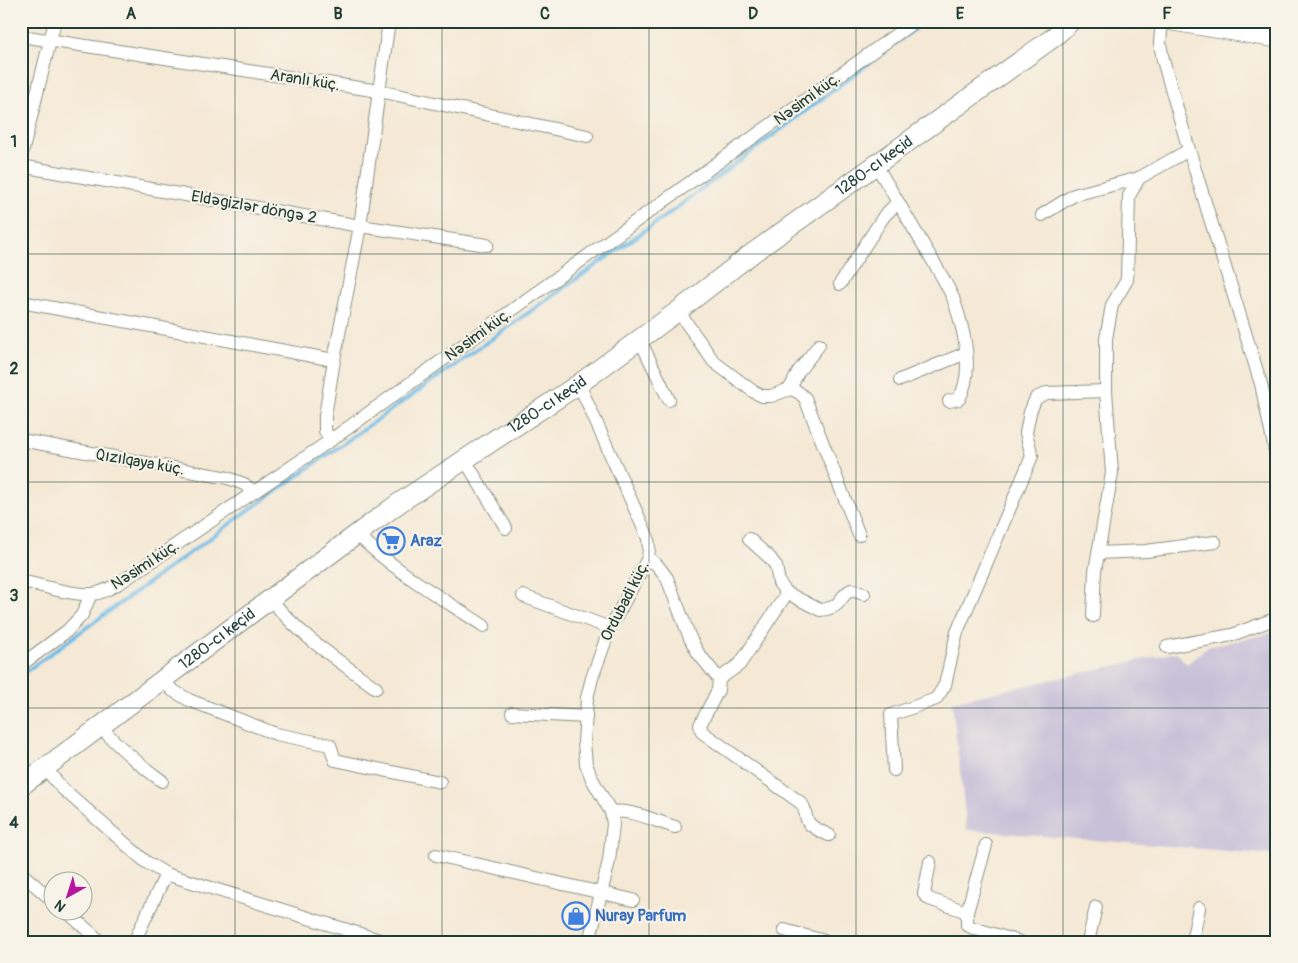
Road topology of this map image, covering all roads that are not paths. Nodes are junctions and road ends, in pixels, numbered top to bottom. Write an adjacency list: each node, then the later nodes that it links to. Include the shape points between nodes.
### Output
1 (55, 21): 9 (street)
2 (388, 21): 10 (street)
3 (914, 21): 35 (street, Nəsimi küç.)
4 (1072, 21): 14 (street, 1280-cı keçid)
5 (1162, 21): 12 (street, via 1160,43 1163,60)
6 (1173, 21): 7 (street)
7 (1273, 32)
8 (21, 36): 9 (street, Aranlı küç.)
9 (51, 42): 10 (street, Aranlı küç.); 13 (street)
10 (379, 91): 11 (street, Aranlı küç.); 19 (street)
11 (587, 136)
12 (1189, 150): 16 (street); 37 (street, via 1261,384)
13 (21, 157)
14 (876, 165): 17 (street); 23 (street, 1280-cı keçid)
15 (21, 166): 19 (street, Eldəgizlər döngə 2)
16 (1139, 178): 18 (street, via 1074,195); 31 (street, via 1129,196 1128,280 1112,305 1106,339)
17 (898, 202): 21 (street, via 884,216); 26 (street, via 950,292)
18 (1042, 215)
19 (360, 226): 20 (street, Eldəgizlər döngə 2); 27 (street)
20 (487, 245)
21 (840, 284)
22 (21, 302): 27 (street)
23 (678, 311): 24 (street, 1280-cı keçid); 30 (street, via 714,362 754,392 771,396)
24 (640, 340): 29 (street, 1280-cı keçid); 32 (street)
25 (819, 345): 30 (street, via 798,372)
26 (966, 353): 28 (street); 33 (street, via 963,392 958,399)
27 (334, 360): 35 (street, via 325,416 325,431)
28 (900, 380)
29 (579, 384): 36 (street, 1280-cı keçid); 45 (street, Ordubadi küç., via 648,538)
30 (790, 389): 41 (street, via 805,398)
31 (1106, 391): 44 (street, via 1112,473); 65 (street, via 1047,393 1036,398 1026,432 1032,456 957,632 945,685 936,699 891,715)
32 (669, 400)
33 (949, 401)
34 (21, 440): 38 (street, Qızılqaya küç., via 228,478)
35 (331, 440): 38 (street, Nəsimi küç.)
36 (466, 460): 39 (street); 40 (street, 1280-cı keçid)
37 (1277, 460)
38 (254, 492): 48 (street, Nəsimi küç., via 121,582)
39 (506, 528)
40 (357, 534): 51 (street, 1280-cı keçid); 54 (street, via 390,565)
41 (859, 535)
42 (749, 539): 47 (street, via 776,566 779,583)
43 (1215, 542): 44 (street, via 1146,551)
44 (1098, 553): 52 (street)
45 (648, 558): 55 (street, Ordubadi küç.); 58 (street, via 667,578 690,638)
46 (21, 581): 48 (street, Nəsimi küç.)
47 (787, 593): 49 (street, via 820,610 836,606 851,590); 58 (street, via 740,664)
48 (91, 594): 57 (street, via 82,615 68,631)
49 (864, 594)
50 (523, 596): 55 (street)
51 (270, 598): 59 (street, 1280-cı keçid); 60 (street, via 319,646)
52 (1093, 616)
53 (1277, 618): 56 (street, via 1232,635)
54 (484, 626)
55 (610, 628): 62 (street, Ordubadi küç., via 592,678)
56 (1167, 647)
57 (21, 665)
58 (719, 679): 71 (street, via 718,690 700,725 702,732 806,808 812,826)
59 (163, 680): 63 (street, 1280-cı keçid); 67 (street, via 189,700 267,731 330,745 335,760)
60 (376, 688)
61 (512, 714): 62 (street)
62 (586, 717): 69 (street, Ordubadi küç., via 586,764)
63 (101, 726): 64 (street, 1280-cı keçid); 66 (street, via 132,759)
64 (45, 768): 68 (street, 1280-cı keçid); 76 (street, via 62,788 146,862)
65 (894, 770)
66 (162, 781)
67 (440, 782)
68 (21, 786)
69 (611, 812): 70 (street, via 630,813); 78 (street, Ordubadi küç., via 613,834)
70 (676, 827)
71 (829, 835)
72 (986, 844): 82 (street)
73 (436, 855): 78 (street)
74 (930, 862): 82 (street, via 924,894)
75 (21, 873): 77 (street)
76 (166, 874): 86 (street); 87 (street)
77 (42, 891)
78 (601, 894): 79 (street); 88 (street, Ordubadi küç.)
79 (633, 900)
80 (1096, 908): 91 (street)
81 (1199, 908): 92 (street)
82 (967, 912): 90 (street, via 967,925)
83 (76, 920): 85 (street)
84 (784, 930): 89 (street)
85 (101, 942)
86 (134, 942)
87 (386, 942)
88 (589, 942)
89 (828, 942)
90 (1020, 942)
91 (1088, 942)
92 (1192, 942)

